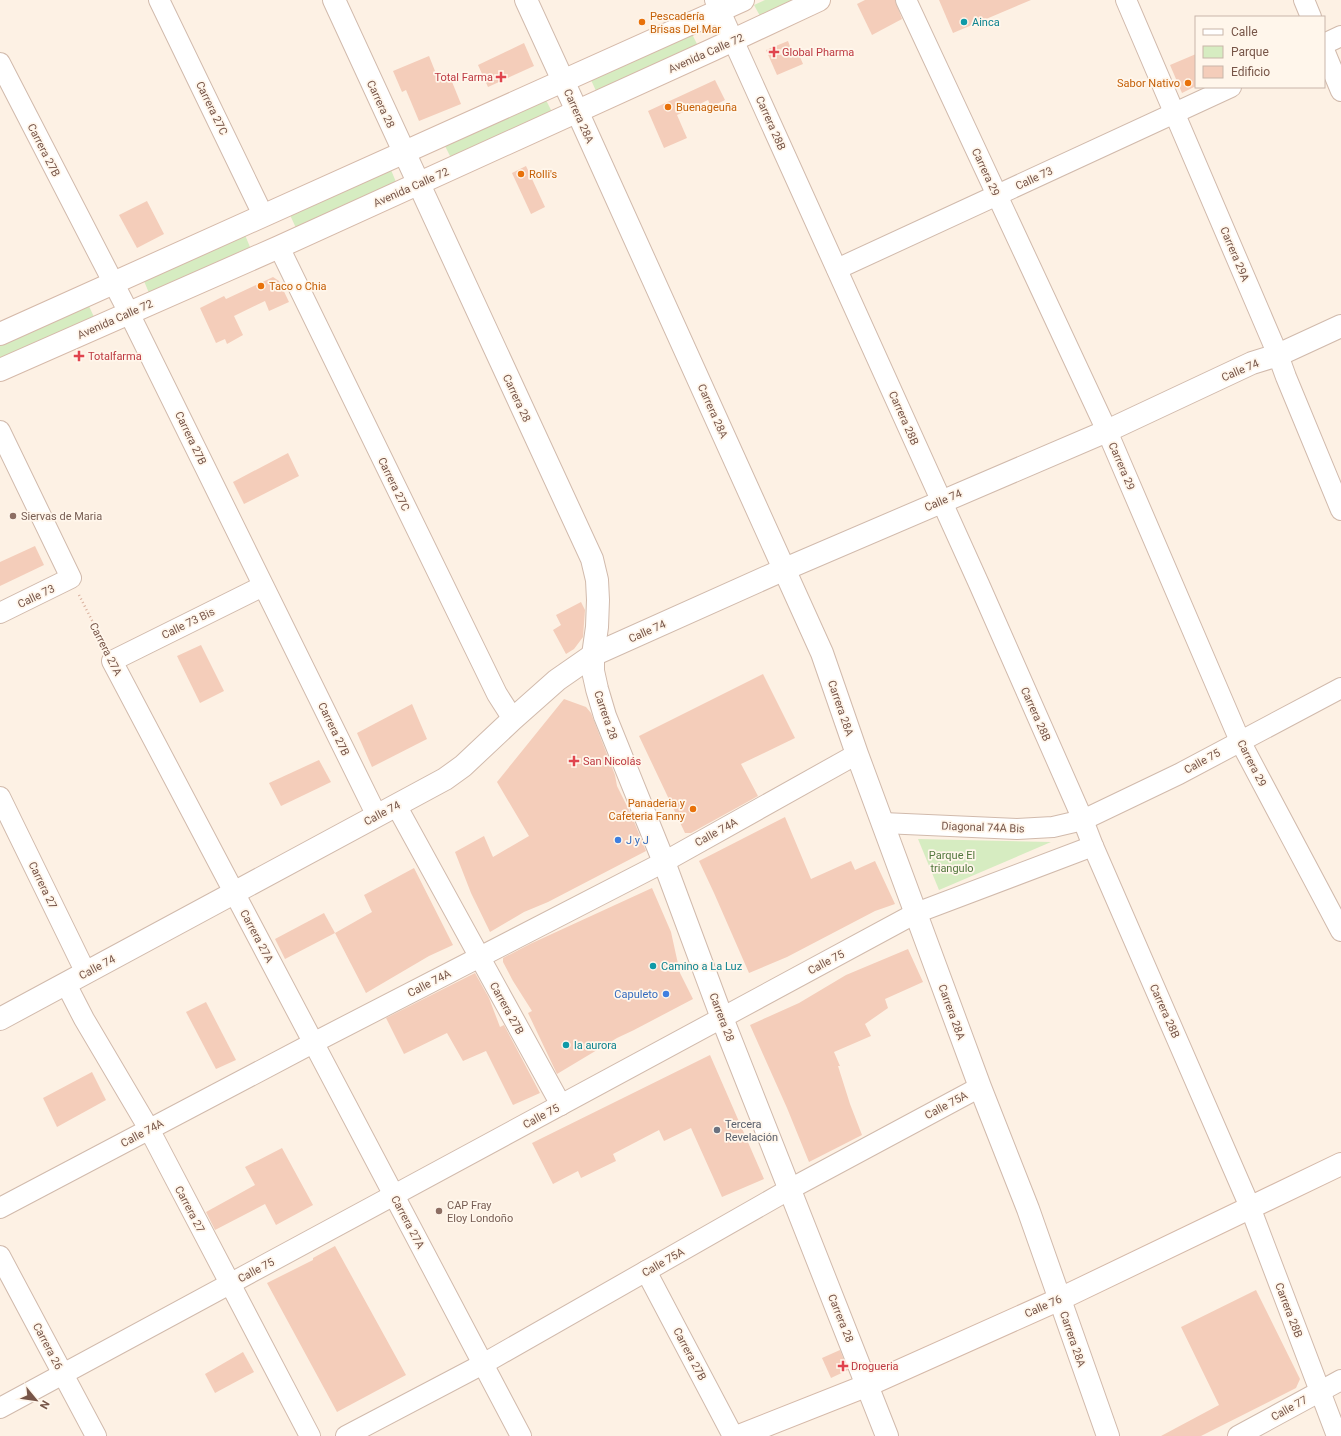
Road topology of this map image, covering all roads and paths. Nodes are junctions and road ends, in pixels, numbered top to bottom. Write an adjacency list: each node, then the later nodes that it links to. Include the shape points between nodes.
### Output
1 (159, 0): 24 (street, Carrera 27C)
2 (334, 0): 21 (street, Carrera 28)
3 (526, 0): 16 (street, Carrera 28A)
4 (743, 0): 9 (street)
5 (819, 0): 12 (street, Avenida Calle 72)
6 (906, 0): 23 (street, Carrera 29)
7 (1126, 0): 20 (street, Carrera 29A)
8 (1304, 0): 10 (street)
9 (718, 5): 12 (street, Carrera 28B); 16 (street)
10 (1310, 16)
11 (1341, 36): 13 (street)
12 (734, 40): 19 (street, Avenida Calle 72); 26 (street, Carrera 28B)
13 (1325, 44)
14 (1325, 52): 18 (street)
15 (0, 64): 27 (street, Carrera 27B)
16 (564, 81): 19 (street, Carrera 28A); 21 (street)
17 (1229, 88): 20 (street, Calle 73)
18 (1341, 92)
19 (577, 111): 22 (street, Avenida Calle 72); 37 (street, Carrera 28A)
20 (1175, 113): 23 (street, Calle 73); 31 (street, Carrera 29A)
21 (404, 153): 22 (street, Carrera 28); 24 (street)
22 (418, 184): 25 (street, Avenida Calle 72); 41 (street, Carrera 28, via 592,559 598,600 598,627)
23 (997, 195): 26 (street, Calle 73); 34 (street, Carrera 29)
24 (264, 215): 27 (street)
25 (279, 247): 28 (street, Avenida Calle 72); 44 (street, Carrera 27C, via 496,694)
26 (837, 269): 35 (street, Carrera 28B)
27 (113, 283): 28 (street, Carrera 27B); 30 (street)
28 (129, 313): 32 (street, Avenida Calle 72); 39 (street, Carrera 27B)
29 (1341, 326): 31 (street, Calle 74)
30 (0, 334)
31 (1278, 355): 34 (street, Calle 74, via 1252,363); 36 (street, Carrera 29A)
32 (0, 370)
33 (0, 431): 38 (street)
34 (1107, 431): 35 (street, Calle 74); 45 (street, Carrera 29)
35 (941, 501): 37 (street, Calle 74); 50 (street, Carrera 28B)
36 (1341, 510)
37 (785, 569): 41 (street, Calle 74); 46 (street, Carrera 28A, via 822,653)
38 (71, 578): 40 (street, Calle 73); 42 (path, Carrera 27A)
39 (263, 586): 42 (street, Calle 73 Bis); 49 (street, Carrera 27B)
40 (0, 613)
41 (593, 655): 44 (street, Calle 74, via 558,680); 53 (street, Carrera 28, via 593,671 605,716)
42 (112, 661): 54 (street, Carrera 27A)
43 (1341, 688): 45 (street, Calle 75)
44 (513, 719): 48 (street, Calle 74, via 463,766 445,779)
45 (1240, 741): 50 (street, Calle 75, via 1179,774); 55 (street, Carrera 29)
46 (857, 754): 51 (street, Carrera 28A); 53 (street, Calle 74A)
47 (0, 797): 59 (street, Carrera 27)
48 (396, 805): 49 (street, Calle 74); 58 (street, Carrera 27B)
49 (377, 816): 54 (street, Calle 74)
50 (1083, 820): 51 (street, Diagonal 74A Bis, via 1053,827 1018,829); 52 (street, Carrera 28B)
51 (883, 823): 56 (street, Carrera 28A)
52 (1093, 846): 56 (street, Calle 75); 70 (street, Carrera 28B)
53 (664, 862): 58 (street, Calle 74A); 61 (street, Carrera 28)
54 (234, 893): 59 (street, Calle 74); 63 (street, Carrera 27A)
55 (1336, 910): 57 (street, Carrera 29)
56 (916, 913): 61 (street, Calle 75); 64 (street, Carrera 28A)
57 (1341, 931)
58 (479, 957): 63 (street, Calle 74A); 65 (street, Carrera 27B)
59 (86, 973): 60 (street, Calle 74)
60 (66, 984): 62 (street, Calle 74); 66 (street, Carrera 27)
61 (722, 1018): 65 (street, Calle 75); 68 (street, Carrera 28)
62 (0, 1019)
63 (314, 1043): 66 (street, Calle 74A); 69 (street, Carrera 27A)
64 (980, 1087): 68 (street, Calle 75A); 75 (street, Carrera 28A)
65 (561, 1105): 69 (street, Calle 75)
66 (149, 1129): 71 (street, Calle 74A); 74 (street, Carrera 27)
67 (1341, 1164): 70 (street, Calle 76)
68 (790, 1189): 73 (street, Calle 75A); 79 (street, Carrera 28)
69 (394, 1195): 74 (street, Calle 75); 76 (street, Carrera 27A)
70 (1250, 1207): 75 (street, Calle 76); 80 (street, Carrera 28B)
71 (0, 1208)
72 (0, 1256): 77 (street, Carrera 26)
73 (646, 1271): 76 (street, Calle 75A); 86 (street, Carrera 27B)
74 (229, 1284): 77 (street, Calle 75); 83 (street, Carrera 27)
75 (1060, 1299): 79 (street, Calle 76); 89 (street, Carrera 28A)
76 (483, 1364): 84 (street, Calle 75A); 85 (street, Carrera 27A)
77 (63, 1374): 81 (street, Calle 75); 82 (street, Carrera 26)
78 (1341, 1380): 80 (street, Calle 77)
79 (868, 1385): 87 (street, Calle 76); 88 (street, Carrera 28)
80 (1320, 1391): 90 (street, Calle 77); 91 (street, Carrera 28B)
81 (0, 1408)
82 (96, 1436)
83 (310, 1436)
84 (346, 1436)
85 (521, 1436)
86 (733, 1436)
87 (739, 1436)
88 (887, 1436)
89 (1108, 1436)
90 (1238, 1436)
91 (1337, 1436)

